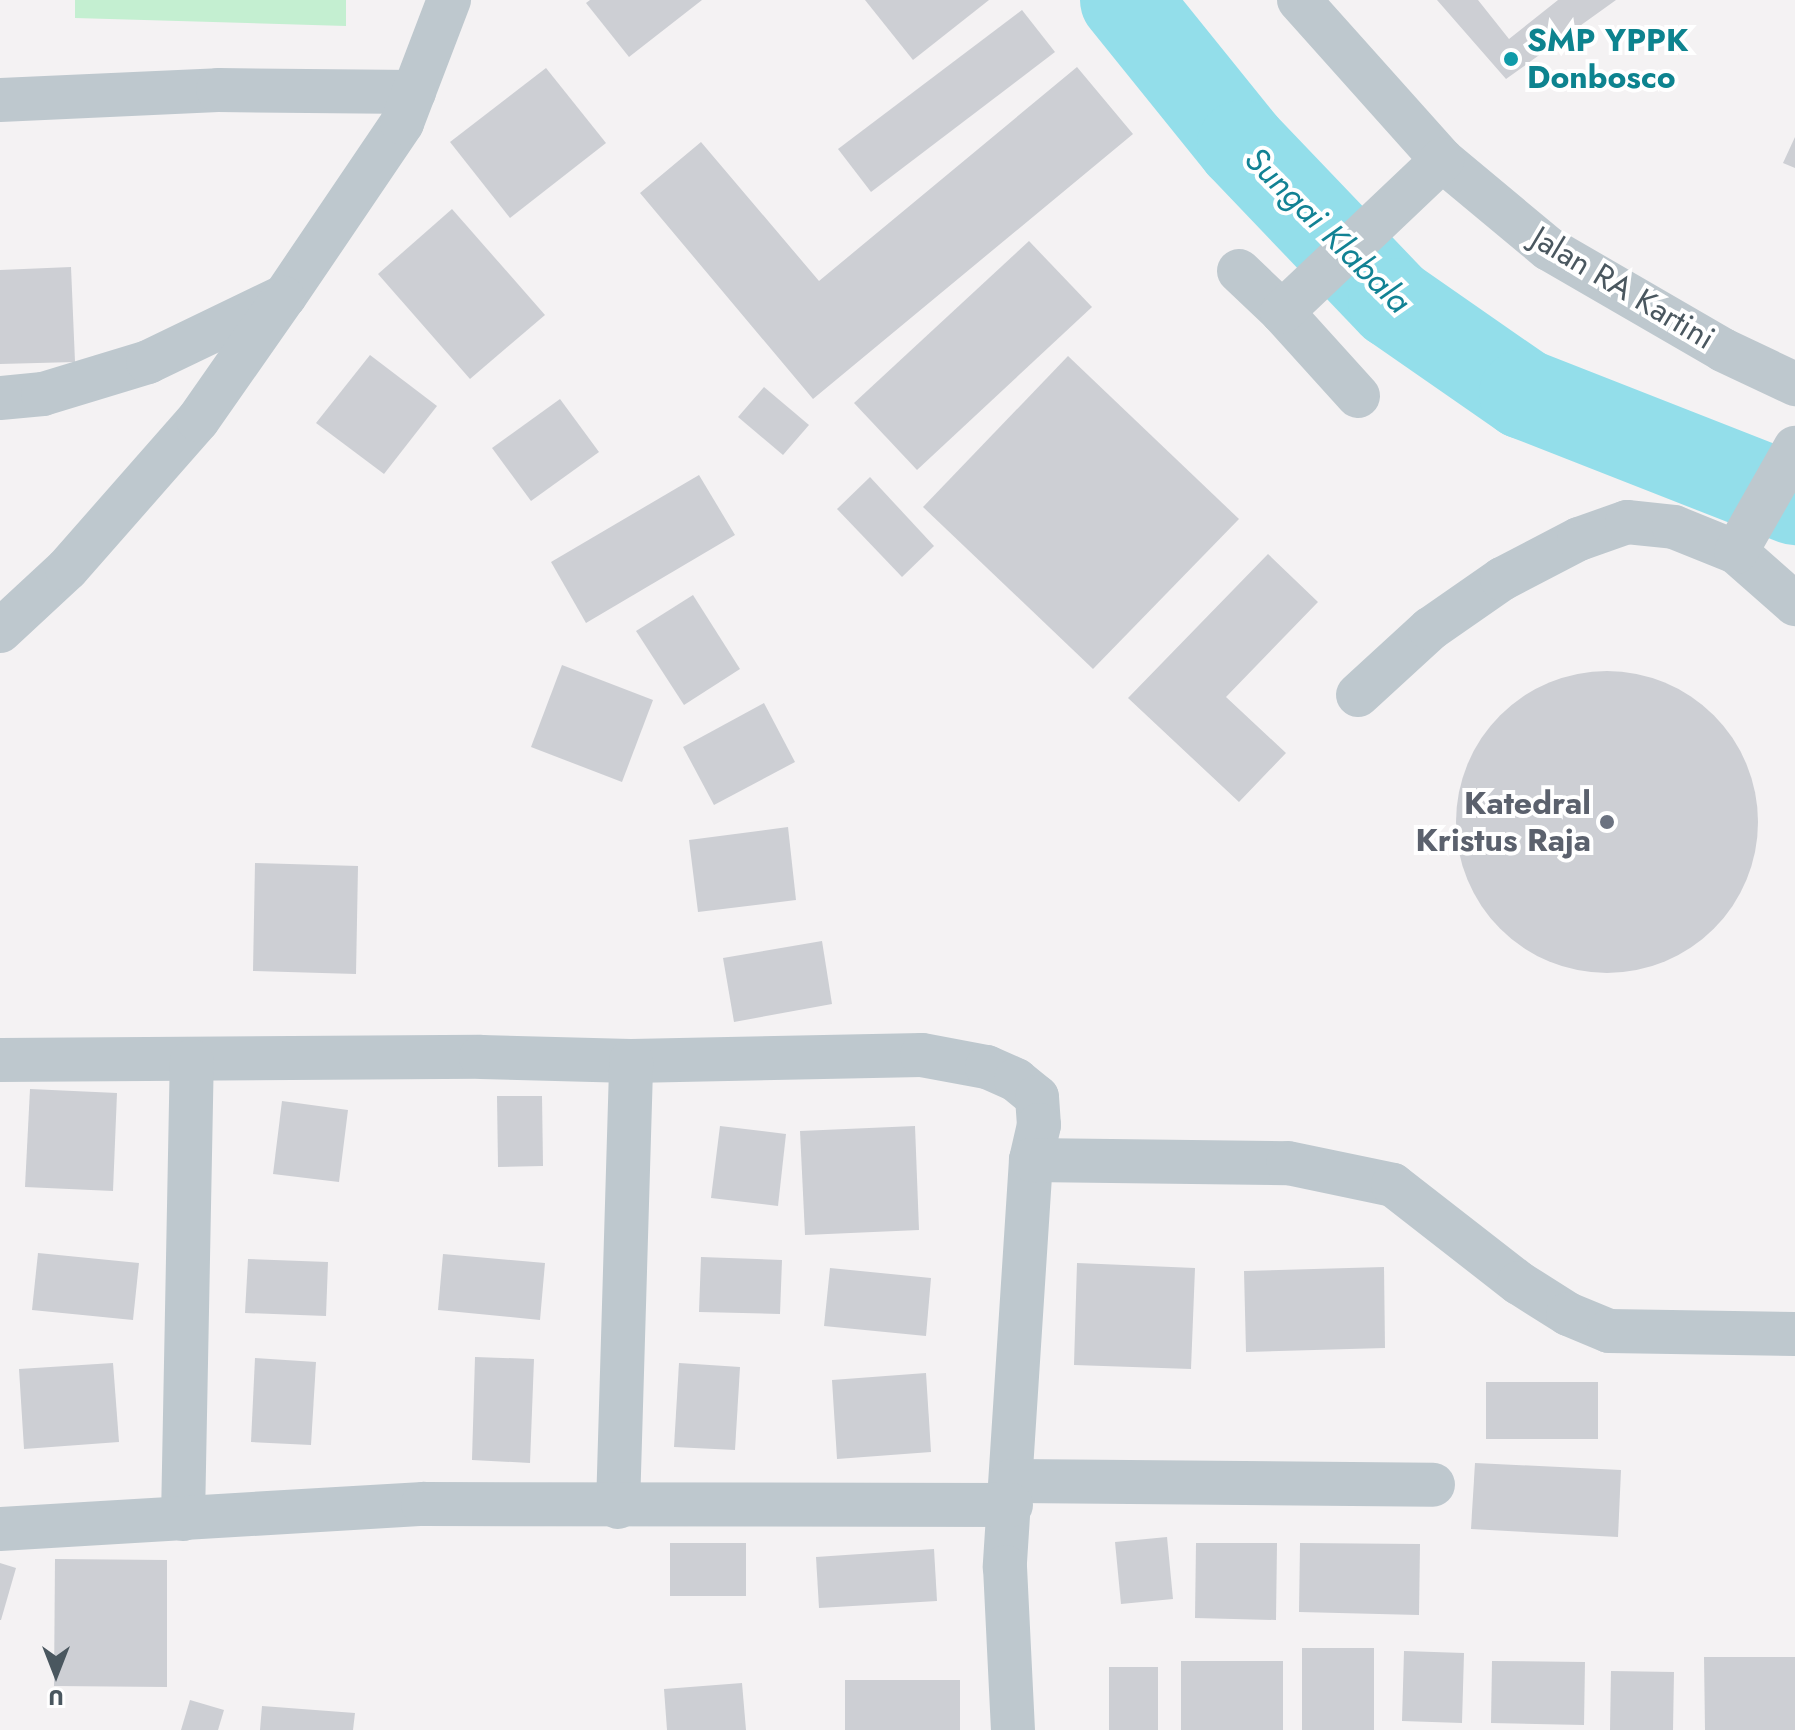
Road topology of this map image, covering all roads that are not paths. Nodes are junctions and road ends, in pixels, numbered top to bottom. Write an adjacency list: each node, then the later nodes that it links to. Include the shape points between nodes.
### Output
1 (449, 0): 3 (street)
2 (1299, 0): 5 (street, Jalan RA Kartini)
3 (414, 92): 4 (street, via 218,90); 7 (street, via 402,123)
4 (0, 100)
5 (1442, 160): 8 (street); 9 (street, Jalan RA Kartini, via 1549,249 1723,350)
6 (1239, 271): 8 (street)
7 (285, 296): 11 (street, via 148,362 43,394); 15 (street, via 198,420 67,569)
8 (1282, 312): 10 (street)
9 (1795, 384)
10 (1358, 396)
11 (0, 398)
12 (1795, 448): 13 (street)
13 (1744, 539): 14 (street); 16 (street, via 1627,522 1579,539 1502,579 1430,629)
14 (1795, 604)
15 (0, 631)
16 (1358, 695)
17 (0, 1060): 18 (street)
18 (192, 1061): 19 (street); 25 (street)
19 (631, 1061): 20 (street, via 922,1055 987,1067 1037,1097 1039,1125); 24 (street)
20 (1031, 1160): 21 (street, via 1288,1163 1393,1185 1519,1283 1568,1314 1609,1331); 23 (street)
21 (1795, 1334)
22 (1433, 1485): 23 (street)
23 (1011, 1493): 24 (street); 27 (street, via 1005,1567)
24 (618, 1507): 25 (street, via 423,1504)
25 (183, 1519): 26 (street)
26 (0, 1529)
27 (1013, 1730)

